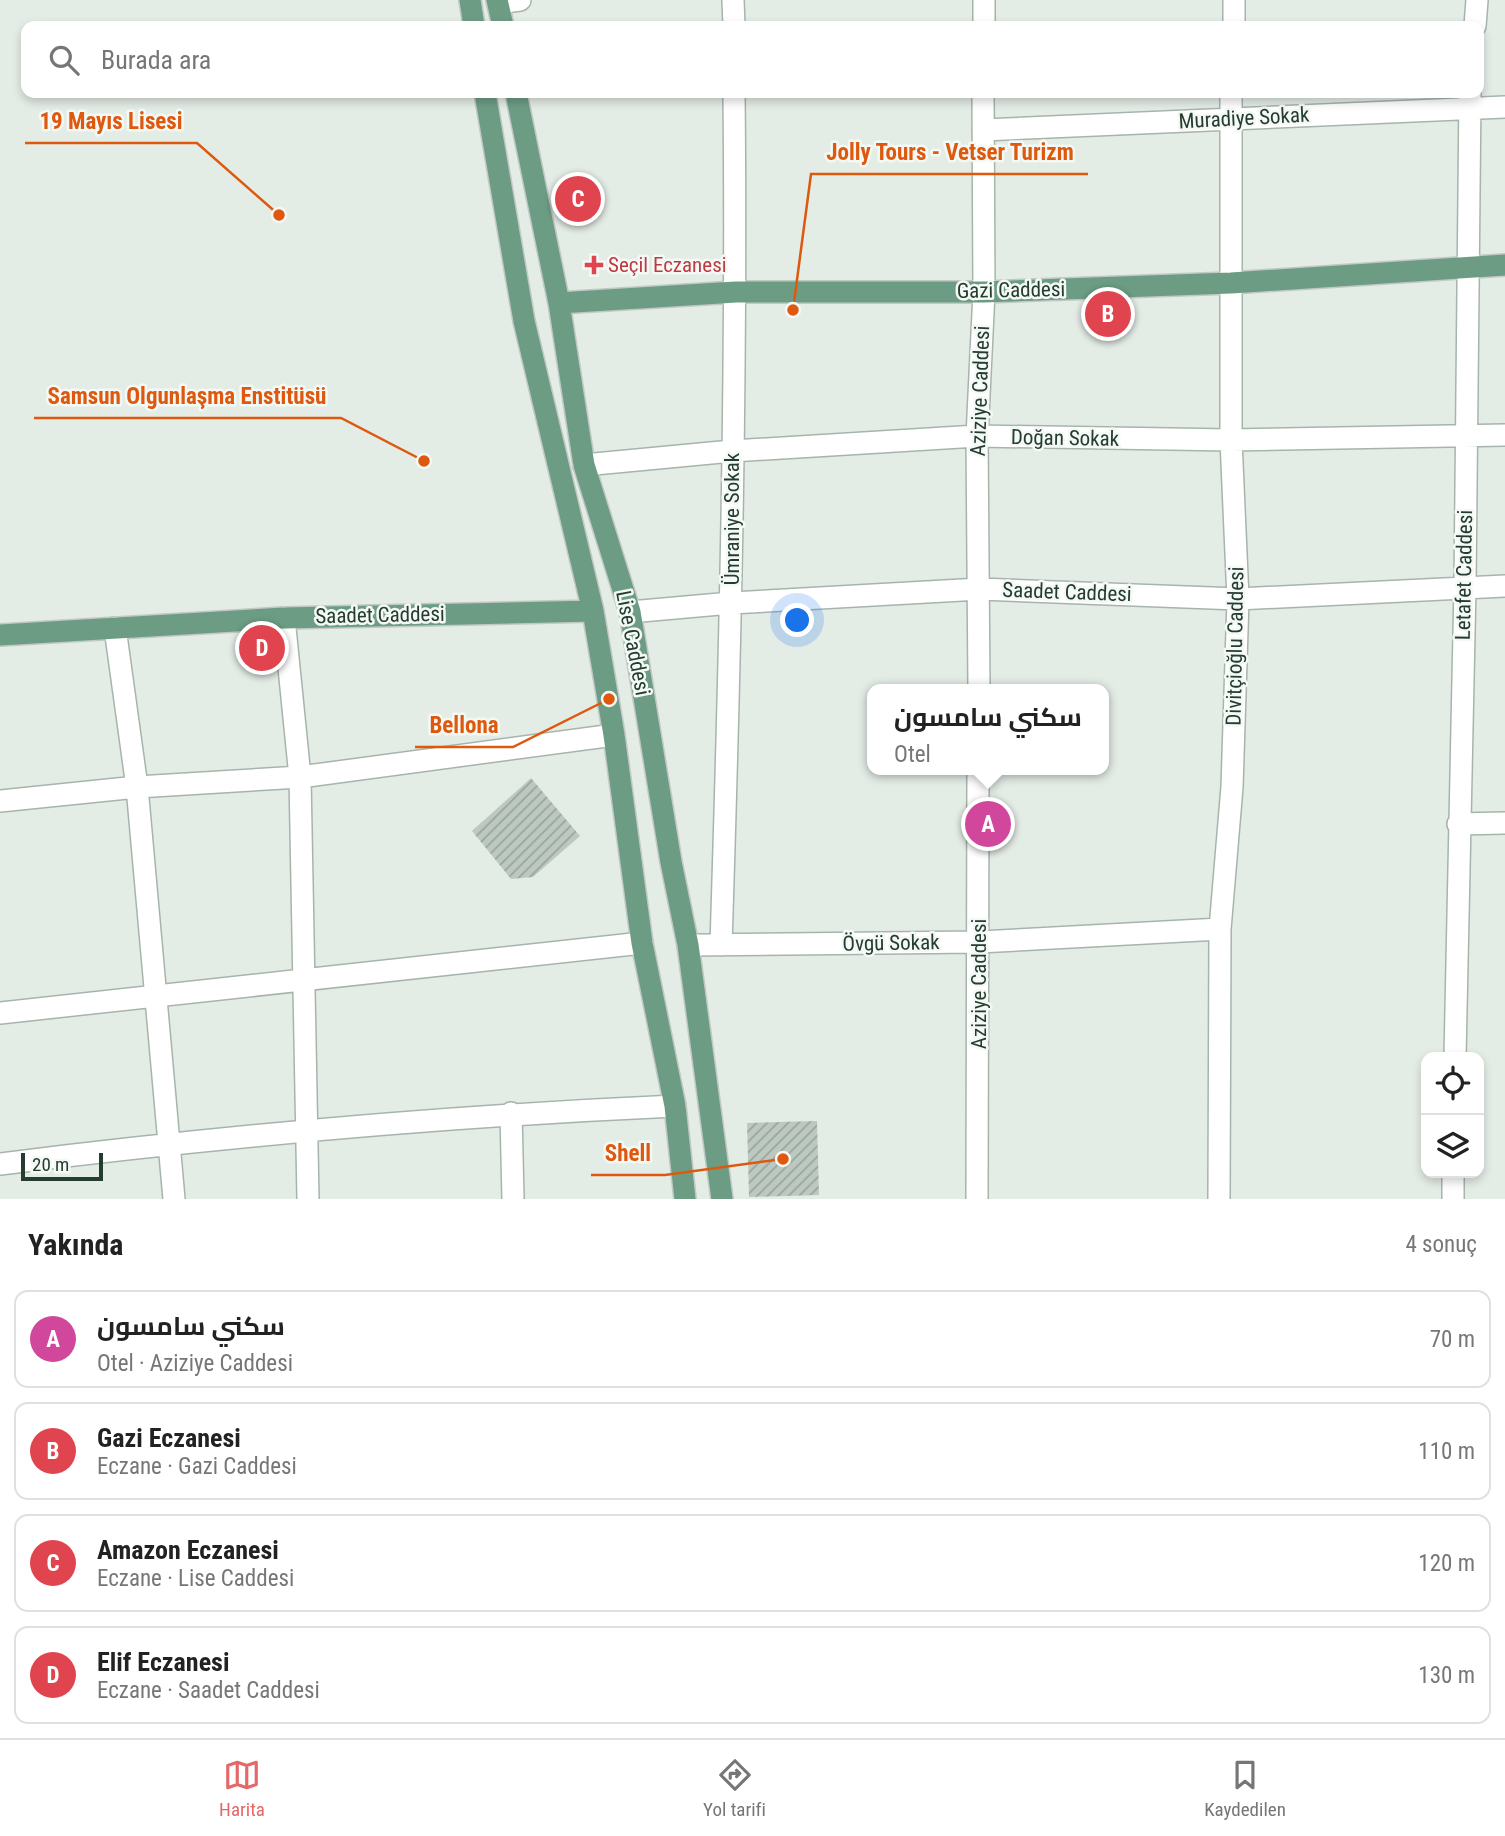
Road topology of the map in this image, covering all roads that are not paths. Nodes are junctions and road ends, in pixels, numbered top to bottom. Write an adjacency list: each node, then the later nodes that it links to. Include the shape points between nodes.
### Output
1 (470, 0): 8 (main road)
2 (520, 0): 7 (street)
3 (733, 0): 10 (street)
4 (984, 0): 11 (street)
5 (1234, 0): 12 (street)
6 (1477, 0): 13 (street)
7 (498, 1): 9 (main road)
8 (473, 21)
9 (502, 21)
10 (734, 21)
11 (984, 21)
12 (1234, 21)
13 (1475, 21)
14 (486, 98): 40 (main road, Lise Caddesi, via 524,321)
15 (517, 98): 28 (main road, Lise Caddesi)
16 (734, 98): 26 (street, Ümraniye Sokak)
17 (983, 98): 22 (street, Aziziye Caddesi)
18 (1231, 98): 21 (street, Divitçioğlu Caddesi)
19 (1470, 100): 20 (street, Muradiye Sokak); 21 (street, Muradiye Sokak); 23 (street, Letafet Caddesi)
20 (1505, 107)
21 (1231, 119): 22 (street, Muradiye Sokak); 25 (street, Divitçioğlu Caddesi)
22 (983, 130): 27 (street, Aziziye Caddesi)
23 (1467, 265): 24 (main road, Gazi Caddesi); 25 (main road, Gazi Caddesi); 29 (street, Letafet Caddesi)
24 (1505, 265)
25 (1231, 283): 27 (main road, Gazi Caddesi); 32 (street, Divitçioğlu Caddesi)
26 (736, 292): 27 (main road, Gazi Caddesi); 28 (main road, Gazi Caddesi); 33 (street, Ümraniye Sokak)
27 (984, 292): 31 (street, Aziziye Caddesi)
28 (559, 303): 34 (main road, Lise Caddesi)
29 (1465, 434): 30 (street, Doğan Sokak); 32 (street, Doğan Sokak); 35 (street, Letafet Caddesi)
30 (1505, 435)
31 (977, 436): 32 (street, Doğan Sokak); 33 (street, Doğan Sokak); 37 (street, Aziziye Caddesi)
32 (1231, 440): 38 (street, Divitçioğlu Caddesi)
33 (733, 451): 34 (street, Doğan Sokak); 39 (street, Ümraniye Sokak)
34 (584, 464): 41 (main road, Lise Caddesi)
35 (1465, 586): 36 (street, Saadet Caddesi); 38 (street, Saadet Caddesi); 52 (street, Letafet Caddesi)
36 (1505, 586)
37 (980, 589): 38 (street, Saadet Caddesi); 39 (street, Saadet Caddesi); 45 (street, Aziziye Caddesi)
38 (1238, 599): 53 (street, Divitçioğlu Caddesi, via 1232,787)
39 (731, 603): 41 (street, Saadet Caddesi); 56 (street, Ümraniye Sokak)
40 (593, 611): 42 (main road, Saadet Caddesi); 46 (main road, Lise Caddesi)
41 (630, 612): 57 (main road, Lise Caddesi)
42 (284, 618): 43 (main road, Saadet Caddesi); 48 (street)
43 (115, 628): 44 (main road, Saadet Caddesi); 49 (street)
44 (0, 635)
45 (979, 684)
46 (614, 735): 48 (street); 55 (main road, Lise Caddesi)
47 (978, 775): 54 (street, Aziziye Caddesi)
48 (300, 777): 49 (street); 58 (street)
49 (137, 787): 50 (street); 59 (street)
50 (0, 801)
51 (1505, 823): 52 (street)
52 (1458, 824): 61 (street, Letafet Caddesi)
53 (1220, 929): 54 (street, Övgü Sokak); 74 (street, Divitçioğlu Caddesi)
54 (979, 942): 56 (street, Övgü Sokak); 73 (street, Aziziye Caddesi)
55 (642, 943): 58 (street); 62 (main road, Lise Caddesi)
56 (721, 944): 57 (street, Övgü Sokak)
57 (688, 945): 72 (main road, Lise Caddesi)
58 (303, 979): 59 (street); 64 (street)
59 (154, 996): 60 (street); 65 (street)
60 (0, 1013)
61 (1455, 1052)
62 (675, 1106): 63 (street); 71 (main road, Lise Caddesi)
63 (511, 1113): 64 (street); 70 (street)
64 (306, 1133): 65 (street); 69 (street)
65 (169, 1143): 66 (street); 68 (street)
66 (0, 1164)
67 (1453, 1178): 75 (street)
68 (174, 1199)
69 (308, 1199)
70 (513, 1199)
71 (685, 1199)
72 (722, 1199)
73 (977, 1199)
74 (1219, 1199)
75 (1453, 1199)

